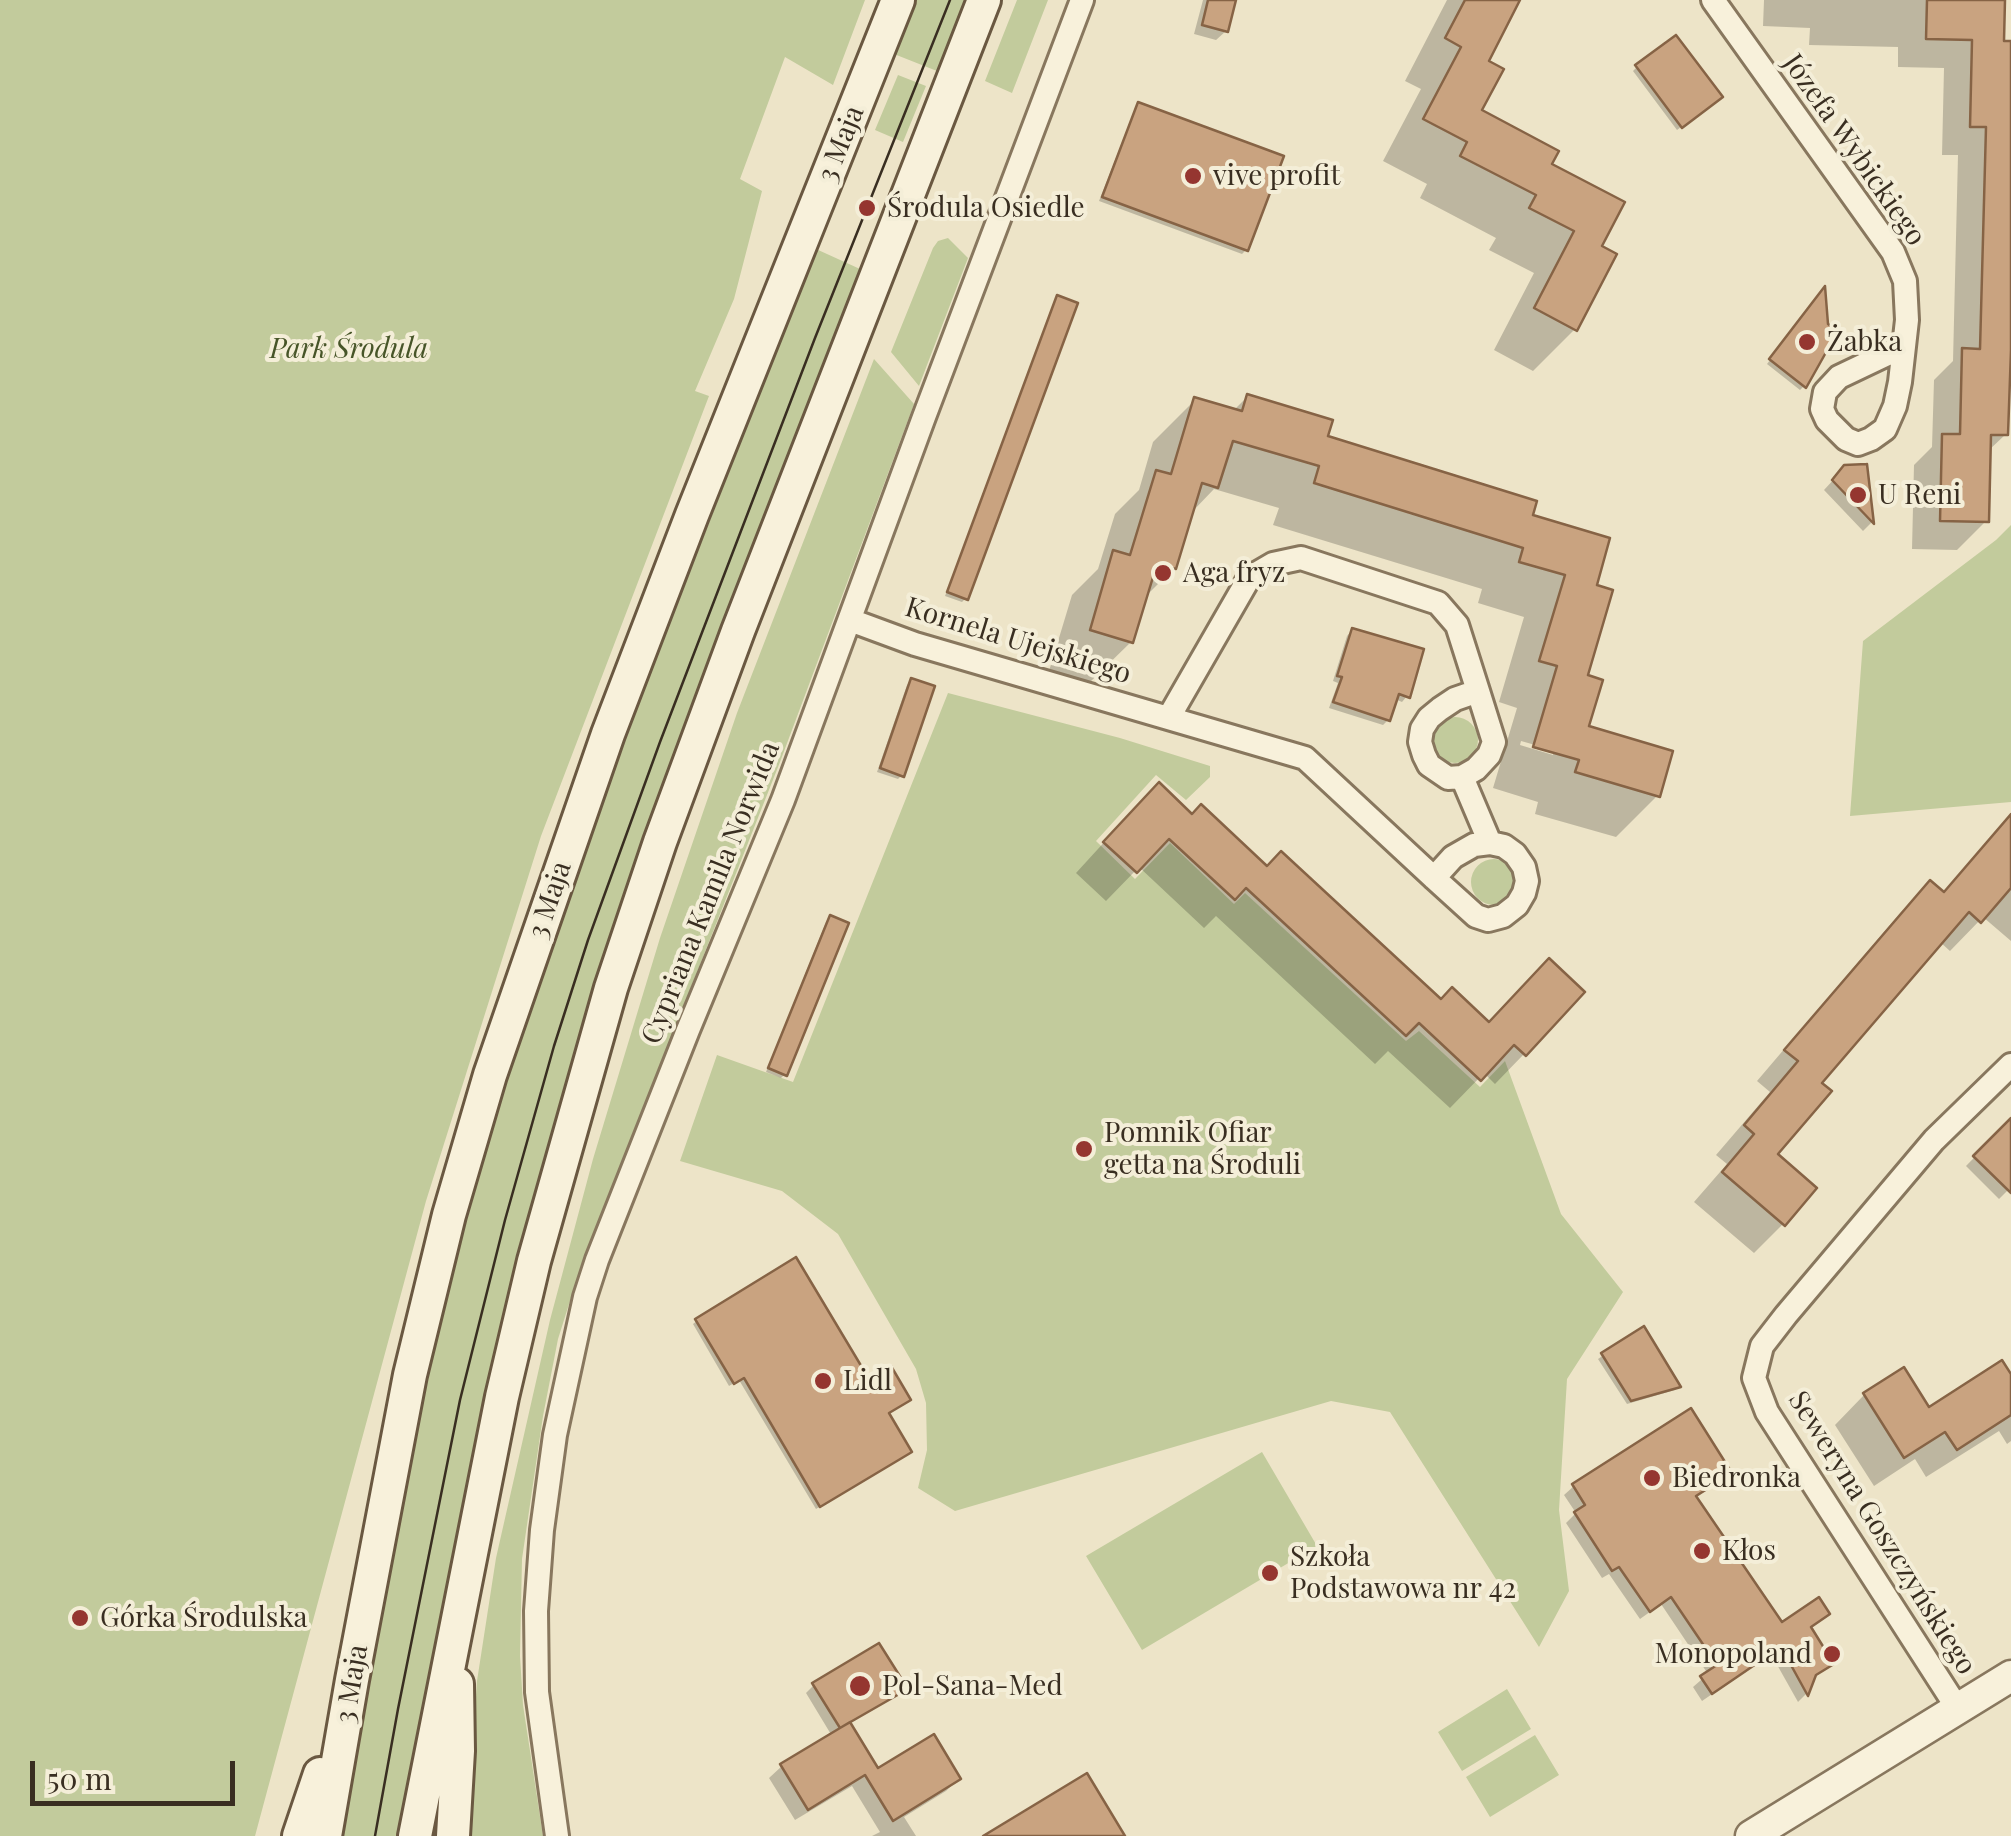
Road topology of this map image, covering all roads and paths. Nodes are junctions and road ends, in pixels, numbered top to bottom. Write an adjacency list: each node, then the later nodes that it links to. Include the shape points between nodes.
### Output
1 (898, 0): 15 (main road, 3 Maja, via 608,734 490,1075 410,1375)
2 (984, 0): 13 (main road, via 738,630 612,988 529,1281)
3 (1082, 0): 6 (street, Cypriana Kamila Norwida)
4 (1713, 0): 5 (street, Józefa Wybickiego, via 1893,252 1905,281)
5 (1904, 346)
6 (850, 620): 8 (street, Kornela Ujejskiego); 21 (street, Cypriana Kamila Norwida, via 597,1260 578,1329 555,1435 536,1611 537,1692)
7 (1478, 691): 8 (street, via 1456,625 1438,602 1300,558 1249,578); 9 (street, via 1494,742 1489,755); 9 (street, via 1455,699 1422,729 1424,755 1437,772)
8 (1169, 717): 11 (street, Kornela Ujejskiego, via 1305,758)
9 (1462, 777): 10 (street, Kornela Ujejskiego)
10 (1490, 842): 11 (street, via 1453,857); 11 (street, Kornela Ujejskiego, via 1515,854 1527,881 1504,916 1476,916)
11 (1434, 878)
12 (2011, 1065): 16 (street, Seweryna Goszczyńskiego, via 1934,1140 1786,1315 1762,1346 1754,1378 1774,1424)
13 (456, 1620): 19 (main road); 20 (main road)
14 (2011, 1676): 16 (street)
15 (352, 1680): 17 (main road); 18 (main road, 3 Maja)
16 (1958, 1708): 22 (street)
17 (298, 1836)
18 (325, 1836)
19 (415, 1836)
20 (453, 1836)
21 (557, 1836)
22 (1751, 1836)

